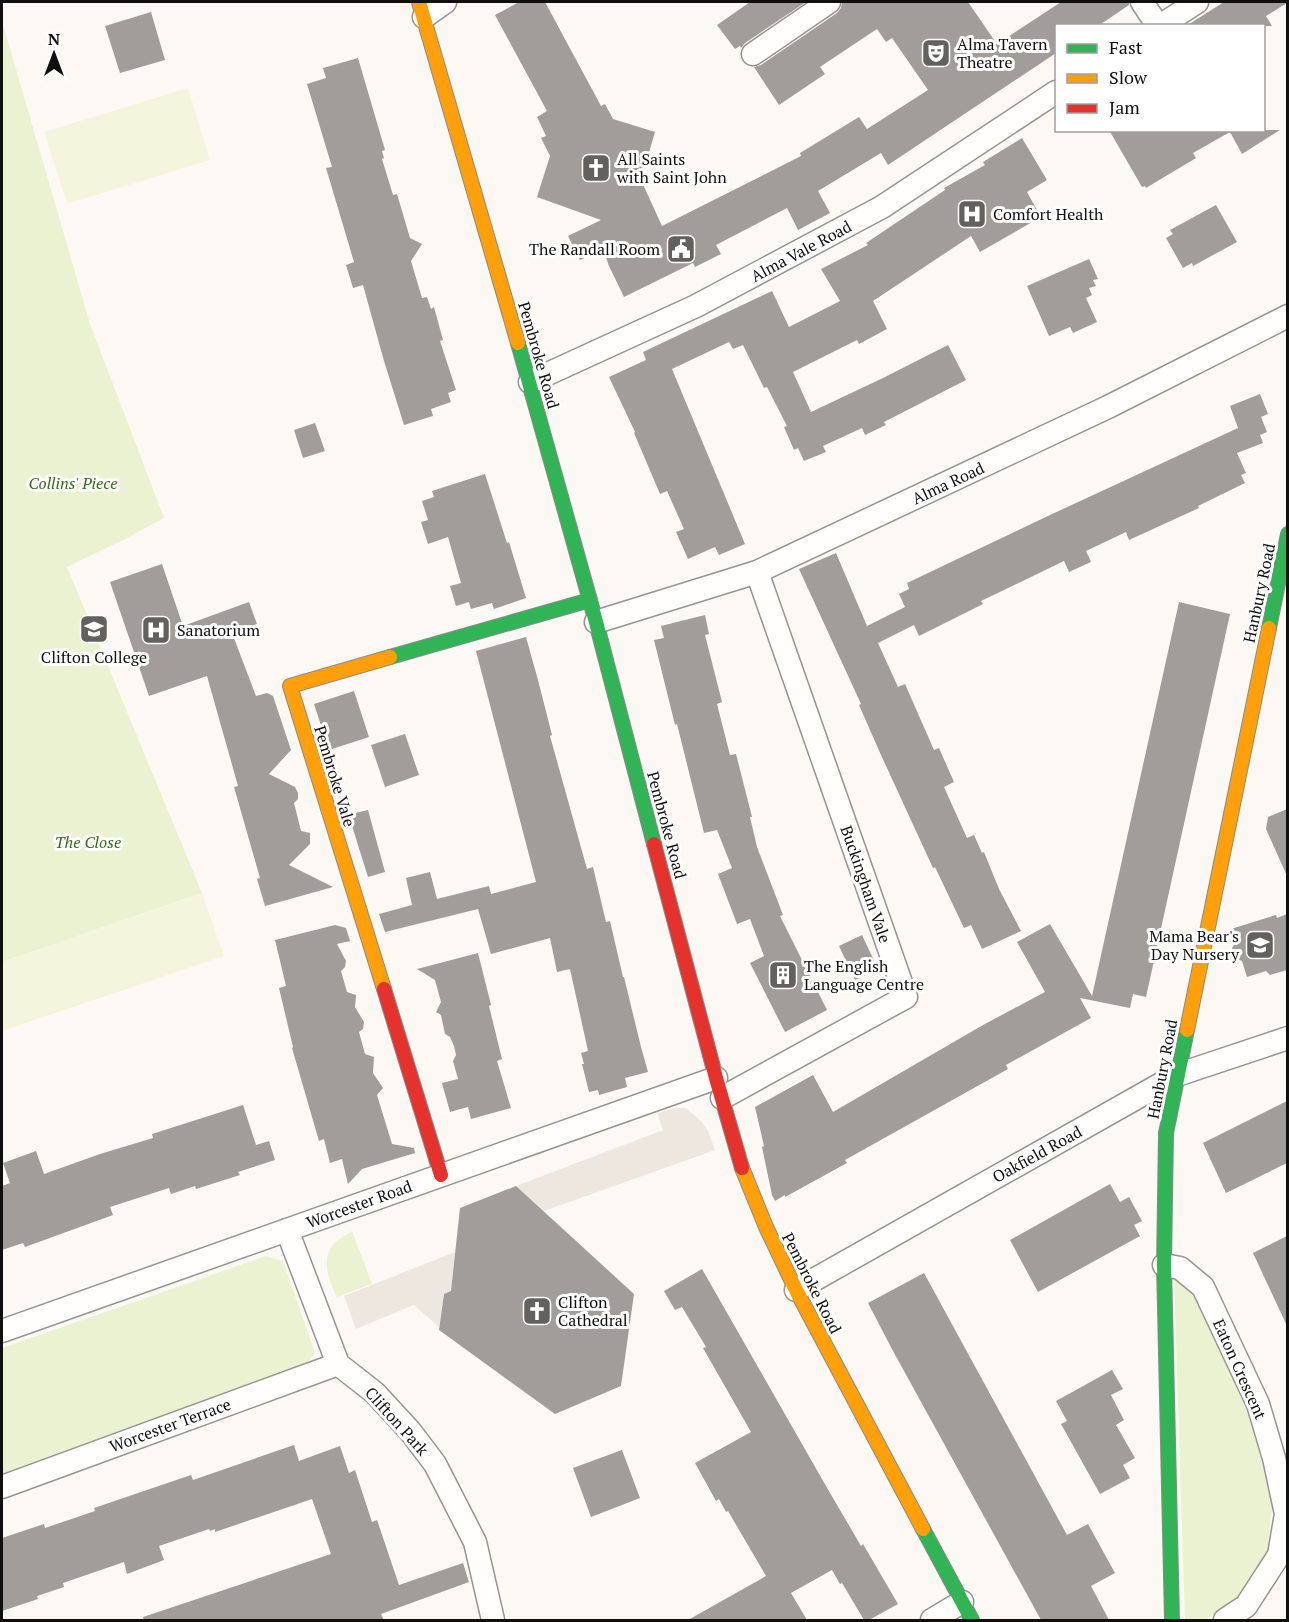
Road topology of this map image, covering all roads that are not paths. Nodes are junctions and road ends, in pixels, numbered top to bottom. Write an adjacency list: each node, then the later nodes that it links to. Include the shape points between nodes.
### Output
1 (445, 2): 5 (street)
2 (829, 2): 8 (street)
3 (1142, 2): 6 (street)
4 (1197, 2): 7 (street)
5 (421, 9): 11 (street, Pembroke Road)
6 (1158, 24)
7 (1162, 24)
8 (753, 54)
9 (1055, 93): 11 (street, Alma Vale Road, via 882,207 696,306)
10 (1287, 316): 13 (street, Alma Road, via 1108,407)
11 (530, 382): 14 (street, Pembroke Road)
12 (1287, 534): 16 (street, Hanbury Road)
13 (757, 572): 14 (street, Alma Road); 17 (street, Buckingham Vale, via 906,997)
14 (593, 611): 17 (street, Pembroke Road); 18 (street, Pembroke Vale, via 290,686)
15 (1287, 1038): 16 (street, Oakfield Road)
16 (1177, 1076): 20 (street, Hanbury Road, via 1166,1133); 21 (street, Oakfield Road)
17 (719, 1088): 18 (street, Worcester Road); 21 (street, Pembroke Road, via 742,1169)
18 (441, 1175): 19 (street, Worcester Road)
19 (287, 1230): 22 (street, Worcester Road); 23 (street)
20 (1164, 1265): 28 (street, Hanbury Road); 29 (street, Eaton Crescent, via 1180,1268 1203,1287 1258,1404 1286,1514 1279,1555 1246,1606)
21 (796, 1290): 25 (street, Pembroke Road)
22 (2, 1331)
23 (338, 1364): 24 (street, Worcester Terrace); 26 (street, Clifton Park, via 375,1393 435,1464 475,1542)
24 (2, 1487)
25 (967, 1611): 27 (street)
26 (493, 1620)
27 (932, 1620)
28 (1172, 1620)
29 (1226, 1620)

